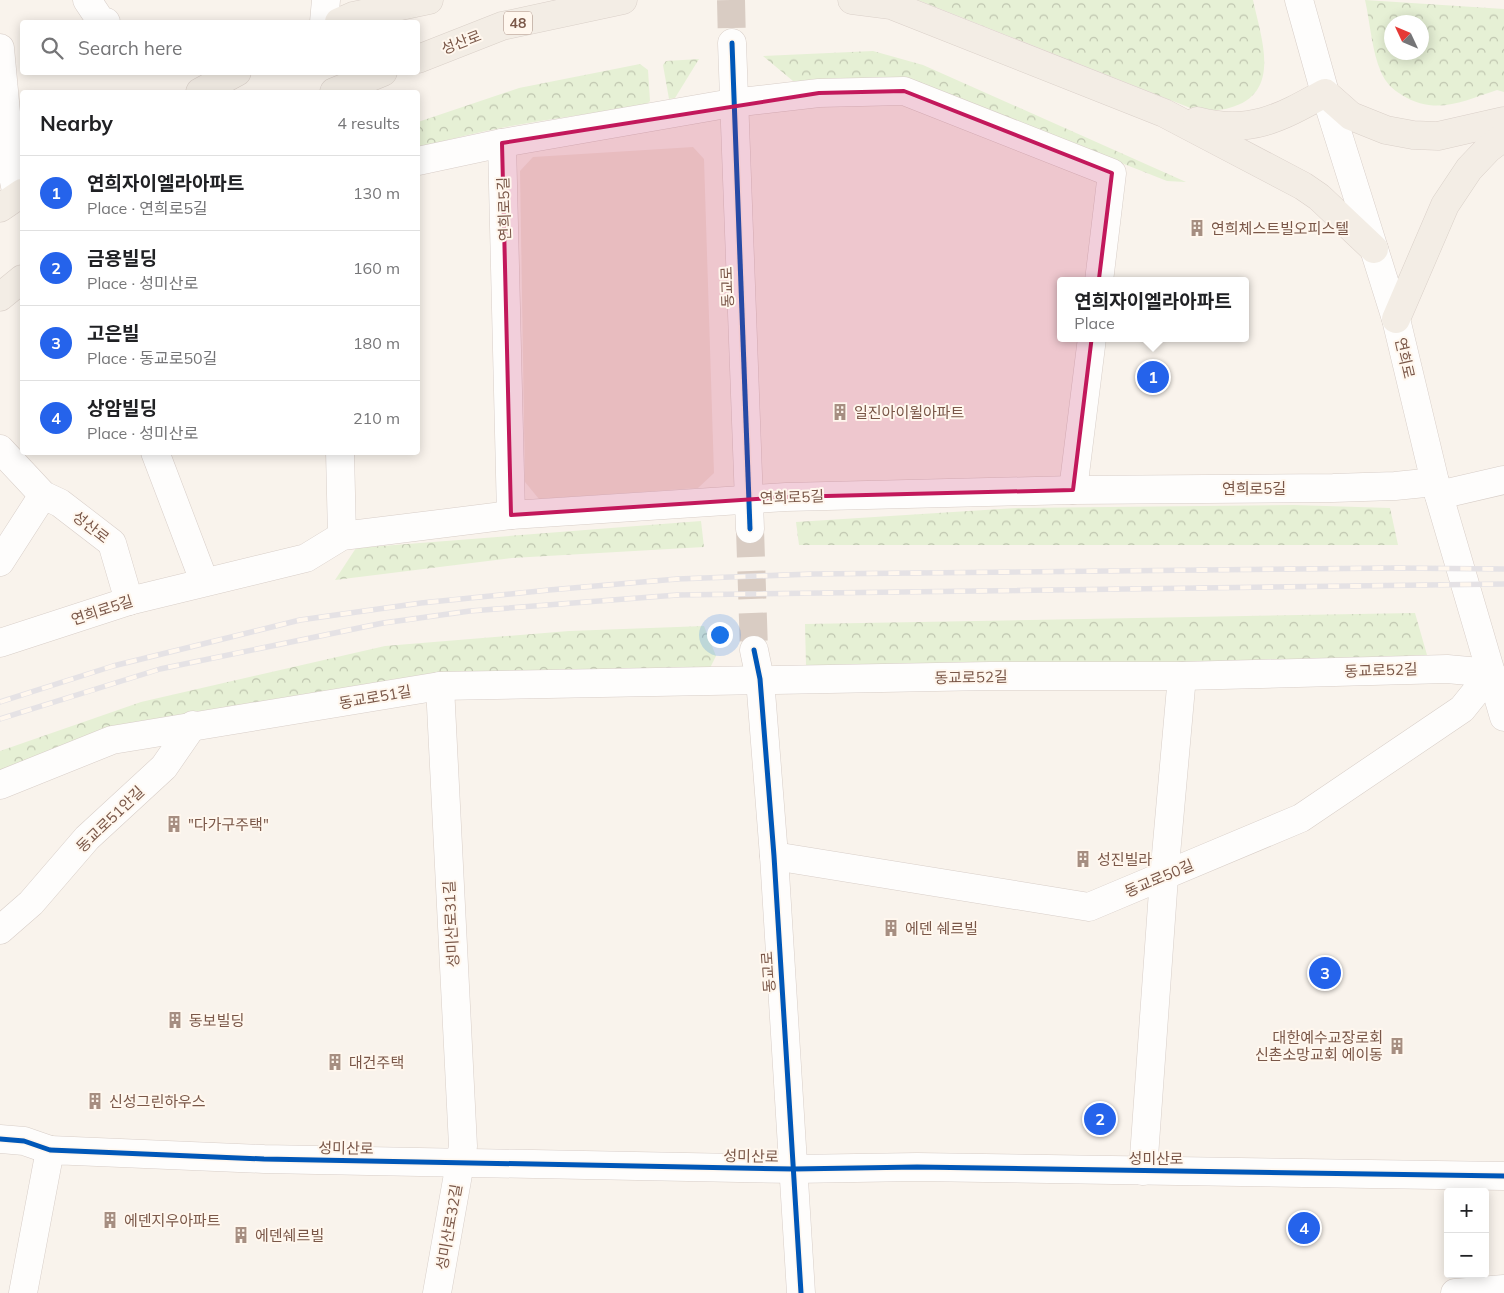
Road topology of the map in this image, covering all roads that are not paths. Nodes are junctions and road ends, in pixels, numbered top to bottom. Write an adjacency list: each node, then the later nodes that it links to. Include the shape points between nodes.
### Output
1 (87, 0): 9 (street)
2 (326, 0): 10 (street)
3 (384, 0): 8 (main road)
4 (429, 0): 8 (main road)
5 (623, 0): 13 (main road, 성산로 / 48, via 502,26)
6 (852, 0): 20 (main road, via 891,5)
7 (1300, 0): 18 (street, 연희로)
8 (346, 19)
9 (100, 20)
10 (324, 20)
11 (732, 43): 19 (street, 동교로)
12 (0, 48): 25 (street)
13 (420, 58)
14 (232, 75): 16 (main road)
15 (376, 75): 17 (main road)
16 (204, 90)
17 (339, 90)
18 (1325, 93): 20 (main road, via 1280,118 1258,125 1214,126); 21 (main road, via 1351,116 1386,130 1413,135 1438,136); 26 (street, 연희로)
19 (732, 104): 23 (street); 27 (street, via 819,93 904,91 1112,173); 39 (street, 동교로)
20 (1164, 113): 26 (main road, via 1319,197)
21 (1504, 121)
22 (1504, 137): 30 (main road, via 1468,169 1446,205)
23 (502, 143): 24 (street); 40 (street, 연희로5길)
24 (420, 160)
25 (13, 199)
26 (1374, 249): 30 (street, 연희로)
27 (1099, 277)
28 (20, 281): 29 (main road)
29 (0, 297)
30 (1396, 319): 36 (street, 연희로)
31 (1092, 342): 37 (street)
32 (0, 449): 38 (street, 성산로)
33 (156, 455): 44 (street)
34 (340, 455): 42 (street)
35 (1504, 480): 36 (street, 연희로5길)
36 (1437, 488): 37 (street, 연희로5길); 48 (street, 연희로)
37 (1074, 490): 39 (street, 연희로5길)
38 (43, 494): 43 (street); 45 (street, 성산로, via 60,503 112,543)
39 (748, 499): 40 (street, 연희로5길); 41 (street, 동교로)
40 (511, 515): 42 (street, 연희로5길)
41 (750, 530)
42 (342, 536): 44 (street, 연희로5길, via 306,558)
43 (0, 562)
44 (204, 581): 45 (street, 연희로5길)
45 (129, 601): 46 (street, 연희로5길)
46 (0, 643)
47 (754, 650): 50 (street, 동교로)
48 (1491, 673): 49 (street, 동교로52길, via 1447,669); 52 (street, 연희로); 56 (street, 동교로50길, via 1462,709 1301,818)
49 (1182, 676): 50 (street, 동교로52길); 56 (street)
50 (760, 679): 51 (street, 동교로51길); 55 (street, 동교로)
51 (440, 686): 53 (street, 동교로51길); 60 (street, 성미산로31길, via 463,1146)
52 (1504, 718)
53 (193, 725): 54 (street, 동교로51길, via 112,740); 57 (street, 동교로51안길, via 164,767 86,838 31,903)
54 (0, 785)
55 (774, 856): 56 (street, 동교로50길, via 1089,907); 61 (street, 동교로)
56 (1164, 877): 62 (street, 성미산로)
57 (0, 930)
58 (0, 1139): 59 (street, 성미산로)
59 (50, 1150): 60 (street, 성미산로, via 264,1159); 65 (street)
60 (461, 1162): 61 (street, 성미산로); 66 (street, 성미산로32길)
61 (794, 1169): 62 (street, 성미산로, via 917,1167); 67 (street, 동교로)
62 (1143, 1171): 63 (street, 성미산로)
63 (1504, 1176)
64 (1504, 1289): 68 (street)
65 (23, 1293)
66 (437, 1293)
67 (801, 1293)
68 (1455, 1293)

